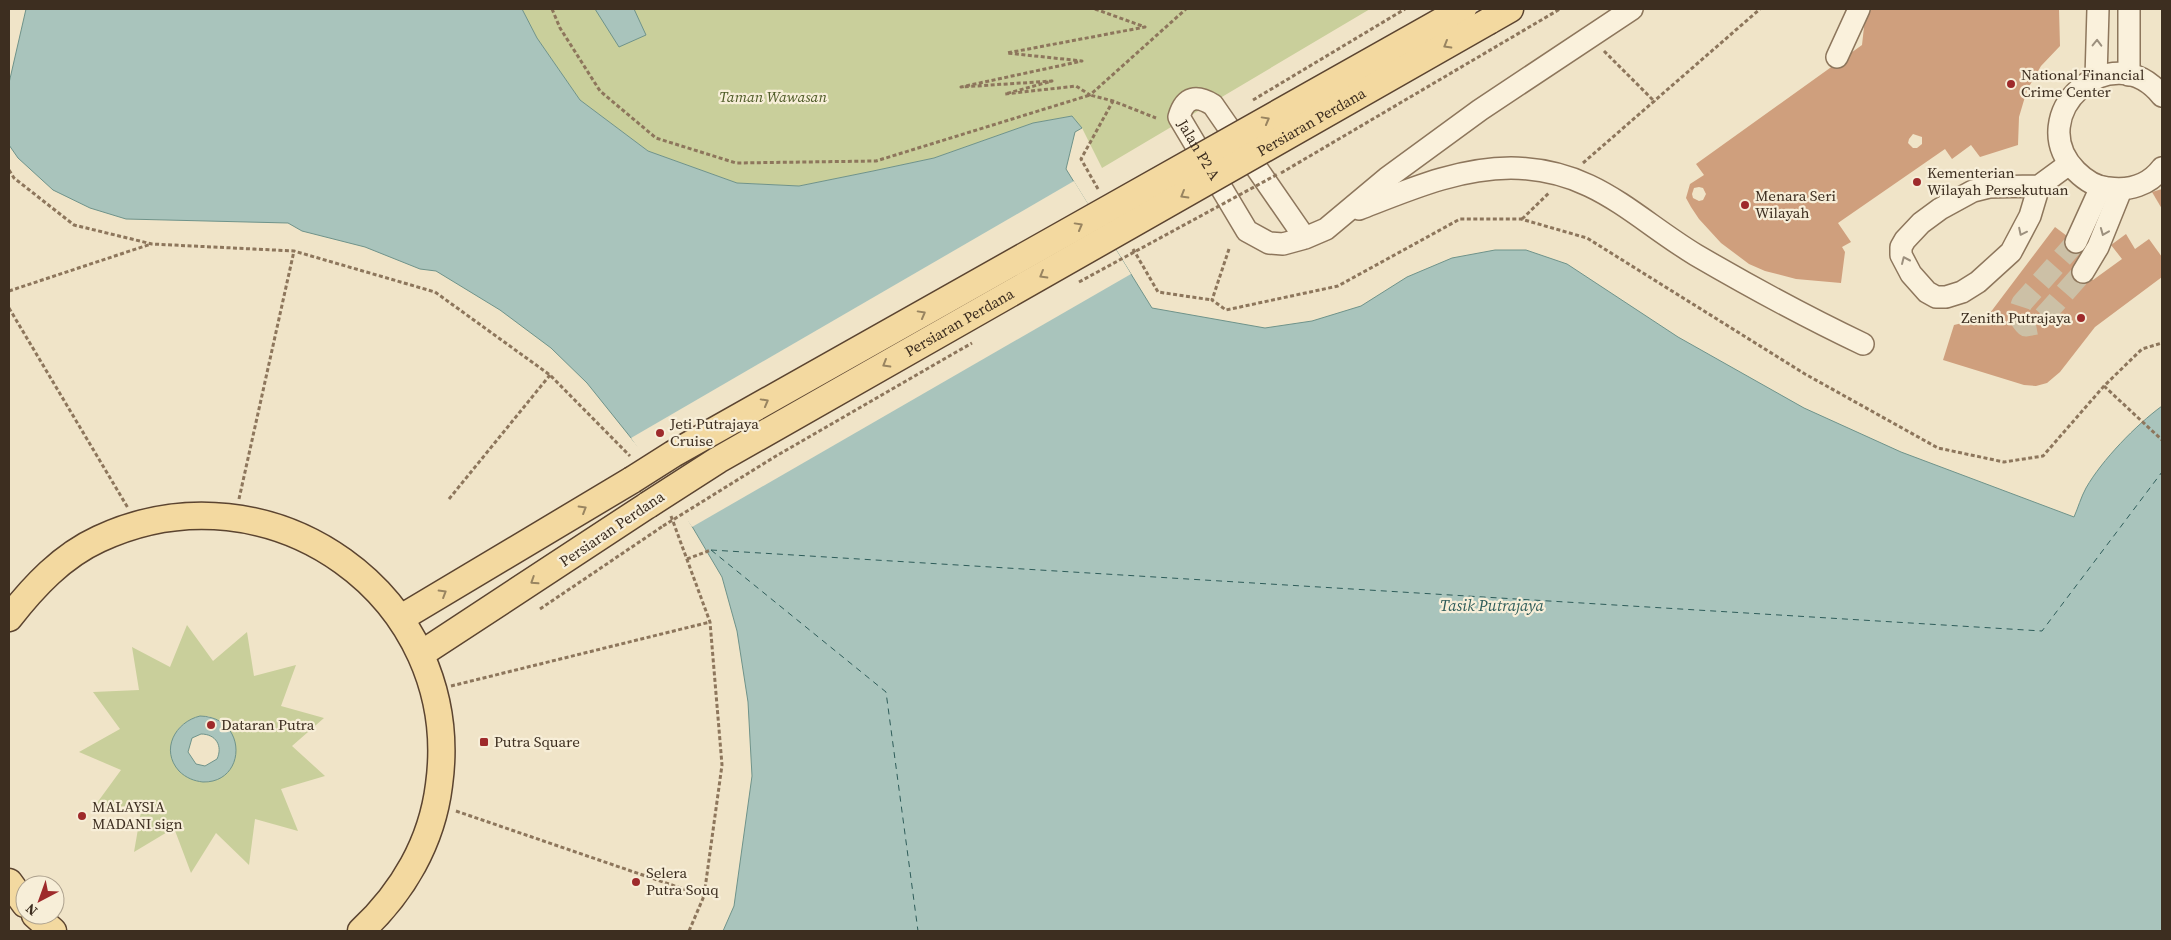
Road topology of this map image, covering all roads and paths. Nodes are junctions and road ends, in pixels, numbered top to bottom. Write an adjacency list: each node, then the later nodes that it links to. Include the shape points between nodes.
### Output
1 (552, 9): 17 (path, via 590,76 607,97 656,138 736,163 876,161)
2 (1095, 9): 17 (path, via 1145,27 1007,53 1082,61 961,87 1052,81 1005,94 1076,86)
3 (1186, 9): 17 (path)
4 (1405, 9): 20 (path)
5 (1463, 9): 45 (main road, Persiaran Perdana, one-way to 5, bridge, via 673,454)
6 (1560, 9): 36 (path, bridge, via 1278,174)
7 (1632, 9): 13 (street, Jalan P2 A)
8 (1760, 9): 19 (path)
9 (1859, 9): 14 (street)
10 (2098, 9): 16 (street, one-way to 10)
11 (2129, 9): 15 (street)
12 (1500, 15): 47 (main road, Persiaran Perdana, one-way to 47, bridge, via 726,455)
13 (1589, 36): 19 (path); 28 (street, Jalan P2 A, via 1480,110 1387,178)
14 (1837, 57)
15 (2129, 75): 16 (street, via 2121,73); 18 (street, via 2156,88)
16 (2096, 78): 22 (street, via 2086,82 2072,95 2063,111 2059,129 2062,148)
17 (1090, 95): 21 (path)
18 (2162, 96)
19 (1655, 102): 25 (path)
20 (1245, 105)
21 (1156, 118)
22 (2070, 164): 26 (street); 27 (street, via 2083,178)
23 (2162, 168): 27 (street, via 2140,186)
24 (9, 170): 32 (path, via 14,178 74,225)
25 (1567, 177): 28 (street, via 1511,168 1444,177); 29 (path); 41 (street, via 1592,186 1620,202 1675,242 1744,283)
26 (2039, 186): 26 (street, one-way to 26, via 2024,229 2011,252 1978,282 1962,292 1936,297 1911,274 1901,247 1921,223 1940,209 1973,191 1989,187)
27 (2111, 189): 31 (street); 35 (street, one-way to 35, via 2098,247)
28 (1345, 214): 30 (street, Jalan P2 A, via 1326,229)
29 (1521, 219): 33 (path, via 1460,219 1338,286 1226,310 1212,300); 43 (path, via 1587,238 1805,374 1938,448 2004,462 2043,456)
30 (1305, 238): 30 (street, Jalan P2 A, via 1214,105 1197,98 1189,100 1179,117 1247,231 1269,243 1283,244)
31 (2076, 242)
32 (152, 244): 34 (path); 37 (path)
33 (1229, 248)
34 (294, 251): 42 (path, via 435,292); 48 (path)
35 (2083, 272)
36 (1072, 286)
37 (9, 291)
38 (9, 308): 49 (path)
39 (979, 339): 52 (path, bridge, via 776,456 663,526)
40 (2162, 343): 43 (path, via 2142,349)
41 (1863, 344)
42 (550, 375): 45 (path); 46 (path)
43 (2104, 386): 44 (path)
44 (2162, 440)
45 (632, 468): 54 (main road, Persiaran Perdana, one-way to 45)
46 (449, 499)
47 (659, 509): 51 (path); 56 (main road, Persiaran Perdana, one-way to 56)
48 (235, 516): 49 (main road, via 202,514); 54 (main road, via 277,526 316,543 367,578)
49 (137, 524): 53 (main road, via 98,539 62,561 31,590)
50 (711, 550): 51 (path)
51 (687, 559): 55 (path)
52 (540, 609)
53 (9, 618)
54 (401, 618): 56 (main road)
55 (710, 622): 57 (path); 59 (path, via 722,765)
56 (421, 654): 57 (main road)
57 (434, 690): 58 (main road, via 442,757)
58 (437, 804): 59 (path); 60 (main road, via 426,840 410,873)
59 (704, 896): 61 (path)
60 (365, 929)
61 (689, 931)

